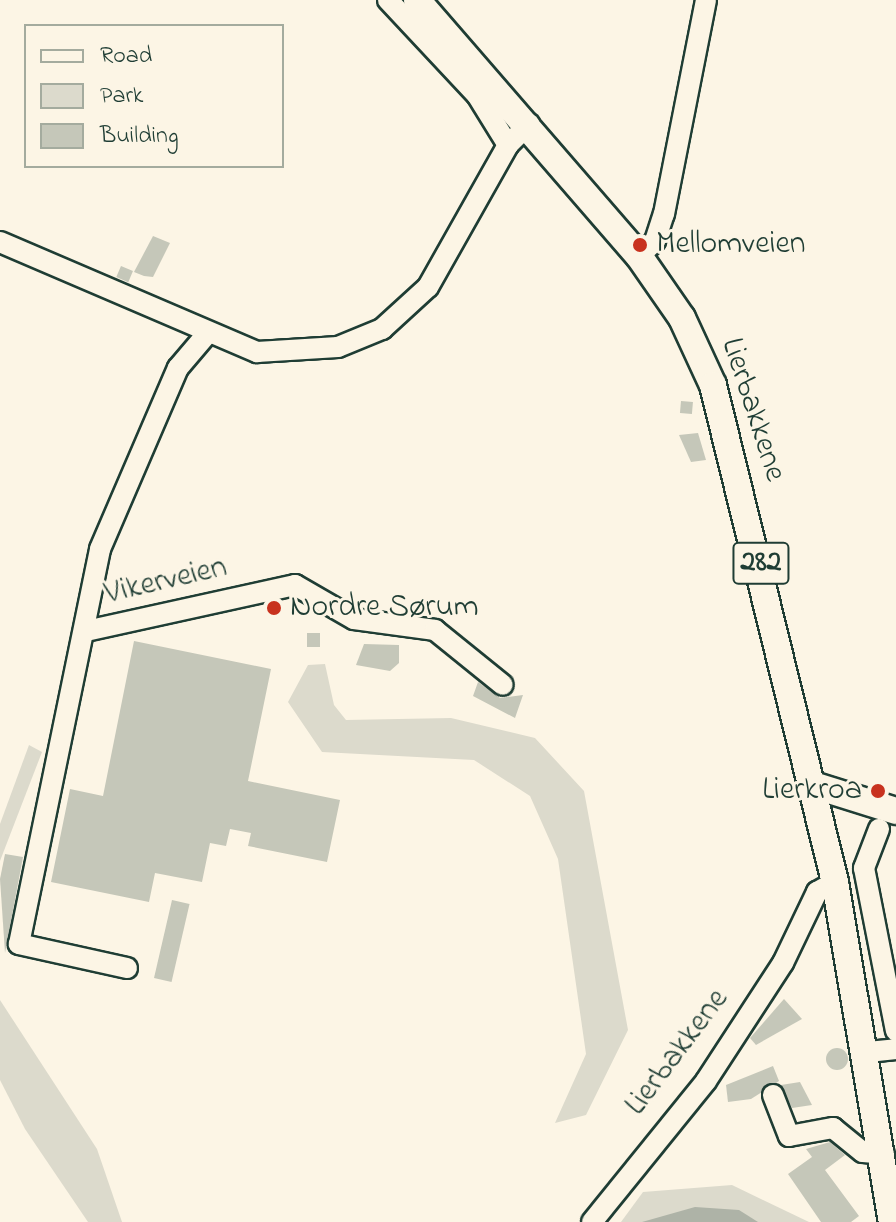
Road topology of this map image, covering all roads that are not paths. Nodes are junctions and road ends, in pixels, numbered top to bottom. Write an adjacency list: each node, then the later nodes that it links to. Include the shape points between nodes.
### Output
1 (706, 0): 6 (street, via 661,224)
2 (399, 2): 3 (main road, Lierbakkene / 282); 4 (street, via 477,95)
3 (529, 124): 4 (street); 6 (main road, Lierbakkene / 282)
4 (508, 145): 7 (street, via 445,265 382,329 338,347 278,355)
5 (0, 242): 7 (street)
6 (639, 256): 10 (main road, Lierbakkene / 282, via 682,318 717,397)
7 (206, 335): 8 (street, Vikerveien, via 178,368 109,523)
8 (86, 631): 9 (street, Vikerveien, via 295,585 354,619 435,630); 14 (street, via 19,944)
9 (503, 685)
10 (813, 785): 11 (main road, Lierbakkene / 282); 12 (main road)
11 (820, 814): 12 (main road); 13 (main road, Lierbakkene / 282)
12 (887, 820): 15 (street, via 864,868)
13 (835, 882): 17 (main road, Lierbakkene / 282); 20 (street, Lierbakkene, via 817,892 783,963 706,1081)
14 (127, 968)
15 (896, 1031)
16 (896, 1049): 17 (street)
17 (868, 1052): 19 (main road, Lierbakkene / 282)
18 (773, 1095): 19 (street, via 789,1136 833,1128 863,1152)
19 (884, 1154): 21 (main road, Lierbakkene / 282)
20 (592, 1222)
21 (892, 1222)

